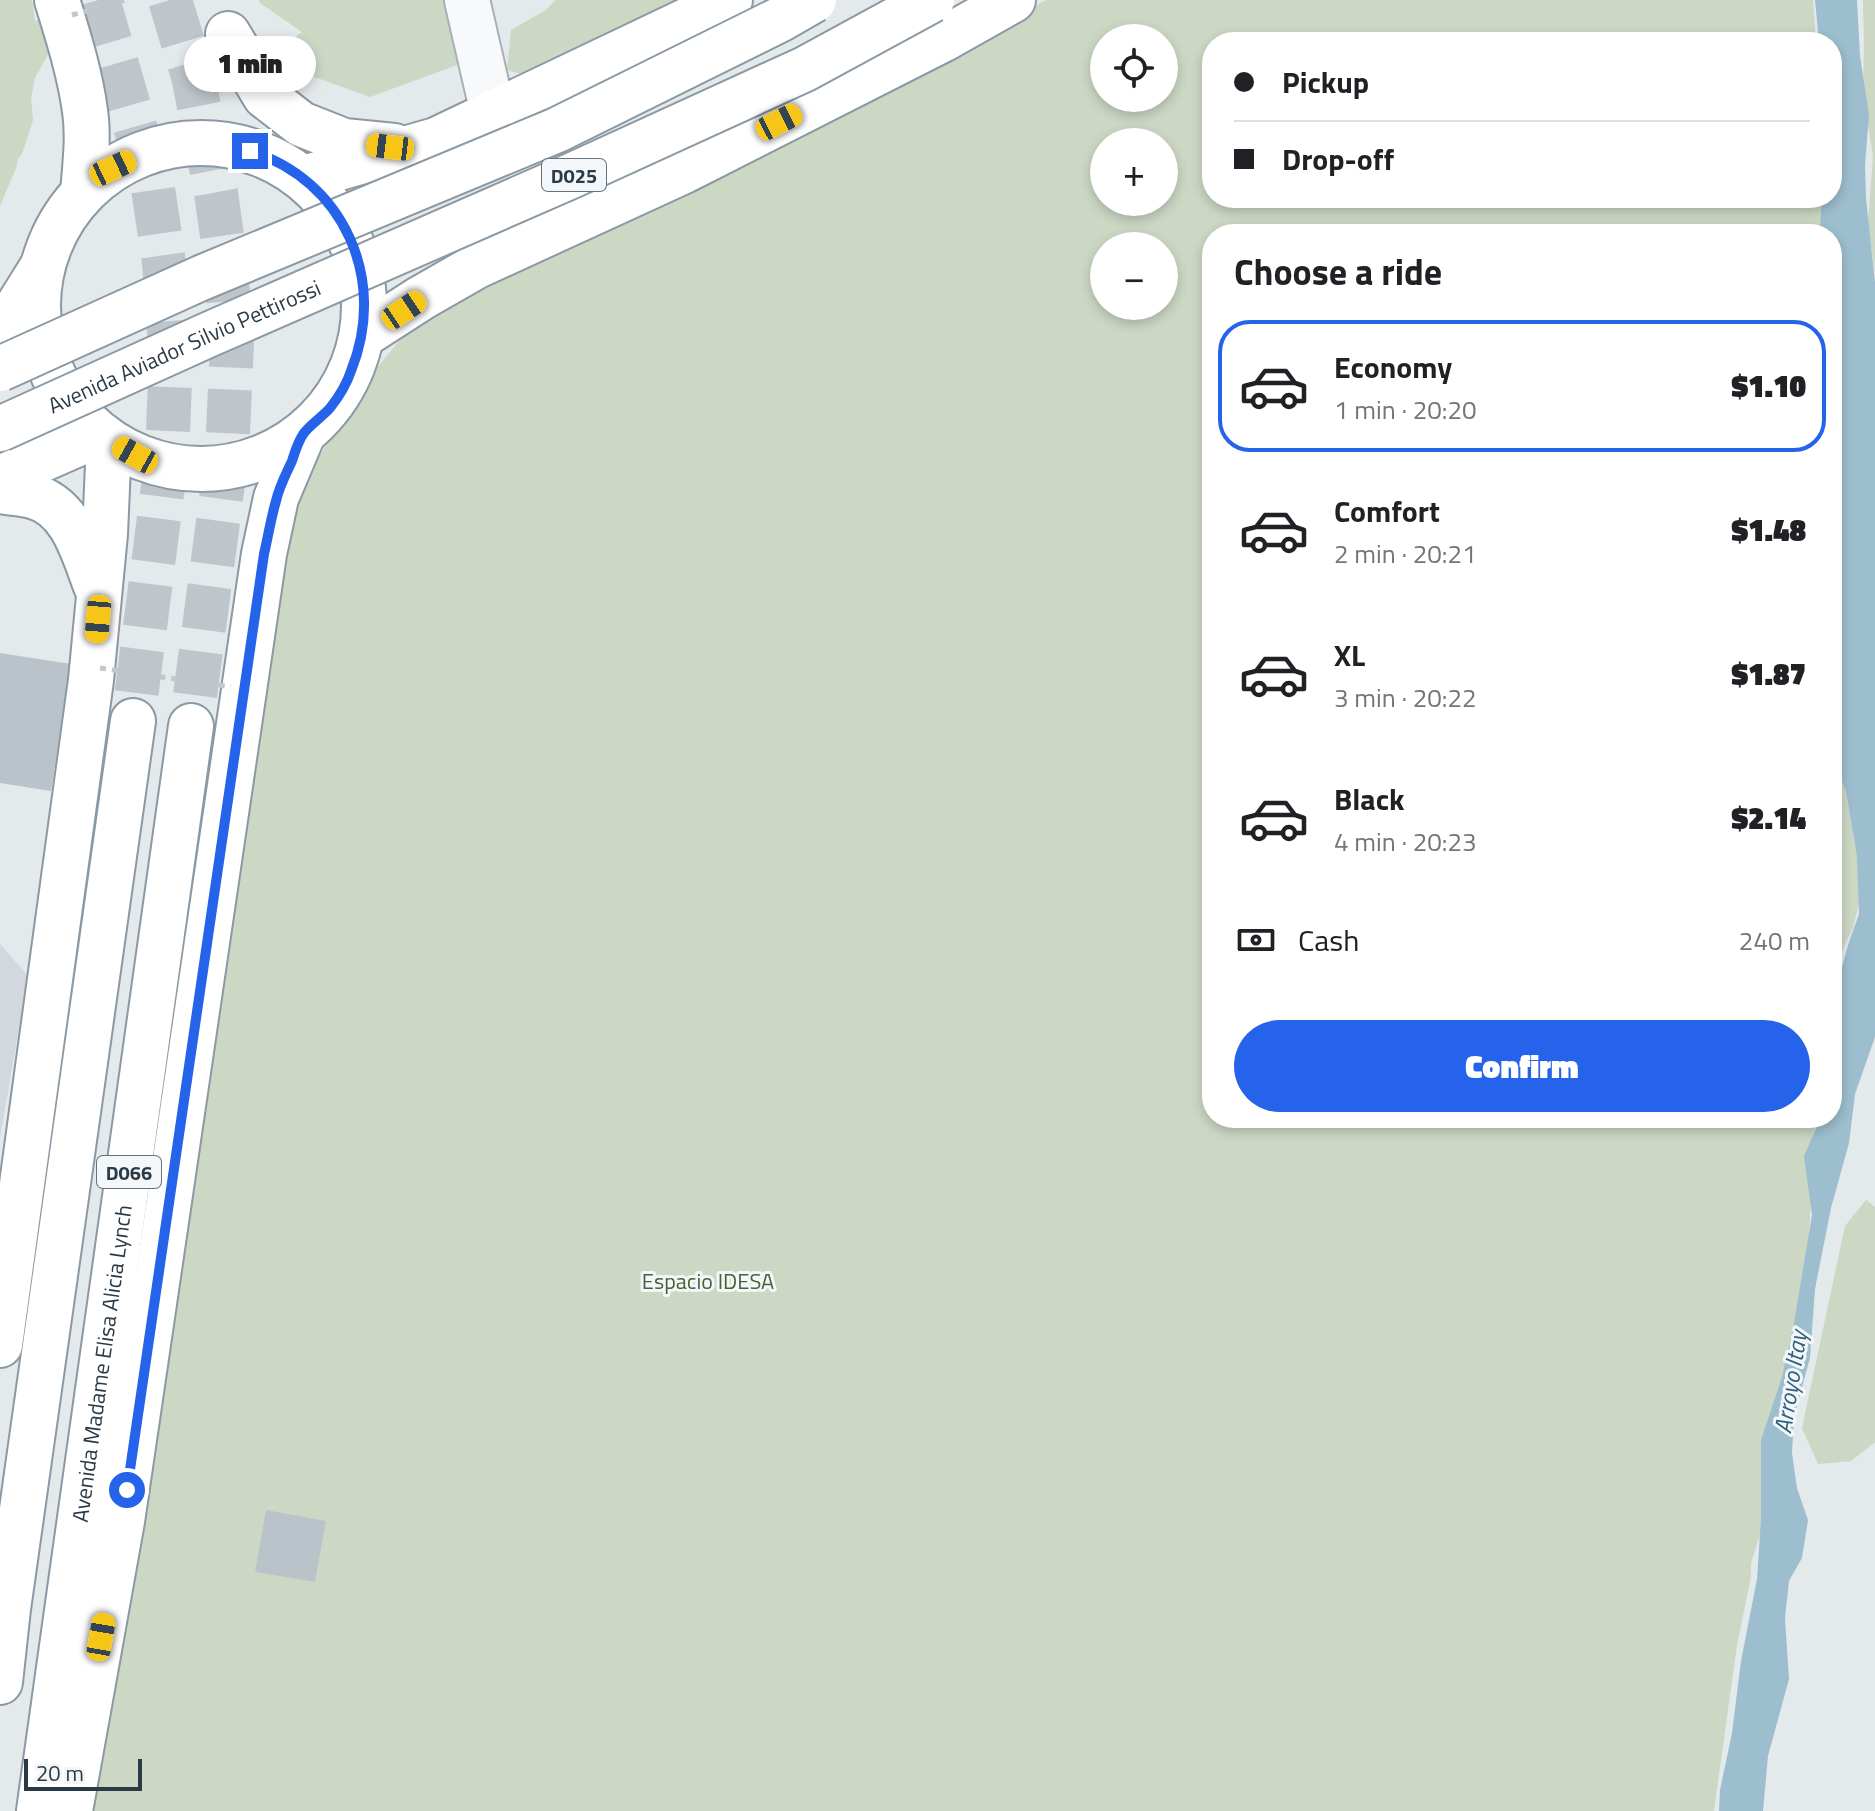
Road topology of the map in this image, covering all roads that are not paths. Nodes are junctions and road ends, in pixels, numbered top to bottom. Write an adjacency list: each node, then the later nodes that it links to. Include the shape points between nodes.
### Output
1 (467, 0): 8 (lane)
2 (730, 0): 8 (highway)
3 (814, 0): 15 (highway, D025, bridge, via 557,130 201,278)
4 (932, 0): 16 (highway, Avenida Aviador Silvio Pettirossi / D025, bridge, via 805,69)
5 (1013, 0): 14 (highway, via 697,164 477,266)
6 (64, 8): 11 (highway, via 85,113)
7 (223, 17): 9 (highway, via 265,96 301,124 344,141 390,147); 10 (highway)
8 (493, 113): 9 (highway)
9 (436, 140): 10 (highway)
10 (286, 168): 11 (highway, via 231,145 190,142 150,151 113,168); 14 (highway, via 329,203 349,233 365,301)
11 (83, 193): 12 (highway, via 64,215)
12 (42, 267): 13 (highway); 18 (highway, via 37,297 46,359 77,413)
13 (0, 325)
14 (362, 336): 17 (highway, via 351,373 331,407)
15 (0, 369)
16 (0, 429)
17 (303, 434): 18 (highway, via 251,462 207,469 164,465); 27 (highway, via 276,498 264,554 122,1521)
18 (105, 438): 19 (highway); 21 (highway)
19 (0, 478)
20 (0, 491): 21 (highway, via 35,496 61,512)
21 (100, 595): 24 (highway)
22 (133, 721): 25 (highway, D066)
23 (191, 726): 26 (highway, Avenida Madame Elisa Alicia Lynch / D066)
24 (0, 1345)
25 (0, 1682)
26 (39, 1811)
27 (70, 1811)

